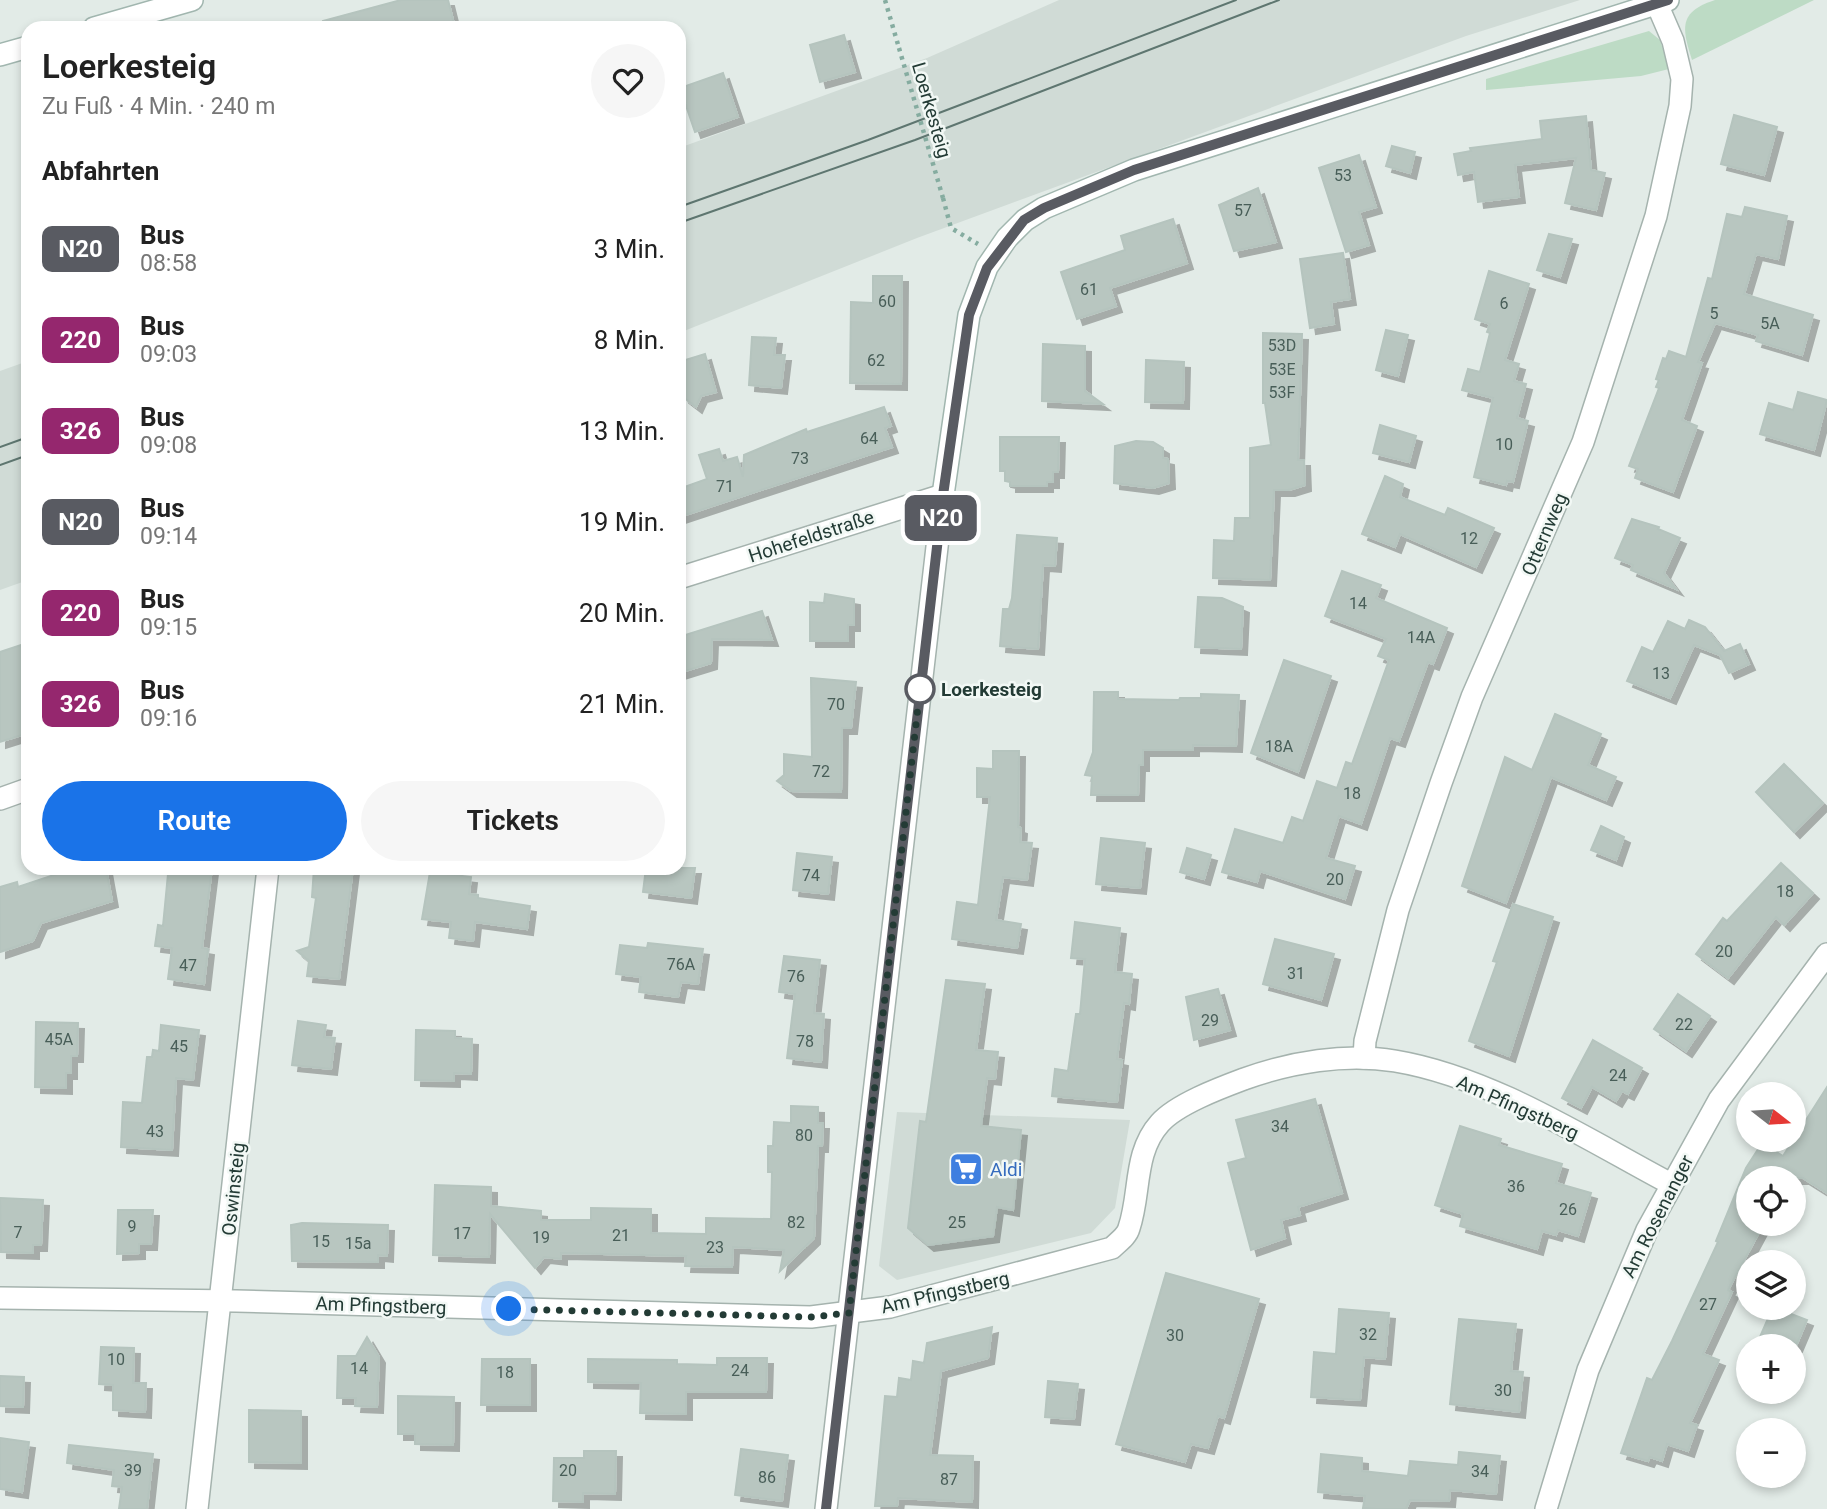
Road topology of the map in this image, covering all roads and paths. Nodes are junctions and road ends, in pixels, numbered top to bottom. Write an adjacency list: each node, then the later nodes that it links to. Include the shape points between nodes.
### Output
1 (192, 0): 4 (street)
2 (885, 0): 7 (path, Loerkesteig, bridge)
3 (1663, 2): 8 (street, via 1134,170 1024,220 987,268 969,315); 14 (street, Otternweg, via 1682,79 1656,216 1583,442 1472,697 1437,796 1398,910)
4 (118, 21)
5 (21, 49): 6 (street)
6 (0, 55)
7 (951, 228)
8 (943, 495): 9 (street, Hohefeldstraße); 18 (street)
9 (686, 576)
10 (21, 792): 11 (street)
11 (0, 799)
12 (267, 875): 17 (street, Oswinsteig)
13 (1827, 954): 15 (street, Am Rosenanger, via 1719,1100)
14 (1364, 1058): 15 (street, Am Pfingstberg, via 1396,1061 1473,1083); 18 (street, Am Pfingstberg, via 1278,1067 1213,1090 1162,1120 1147,1139 1129,1231 1112,1248 998,1280)
15 (1671, 1184): 21 (street, Am Rosenanger, via 1588,1370)
16 (0, 1298): 17 (street, Am Pfingstberg)
17 (221, 1301): 18 (street, Am Pfingstberg, via 811,1317); 19 (street, Oswinsteig)
18 (849, 1313): 20 (street)
19 (197, 1509)
20 (825, 1509)
21 (1546, 1509)

